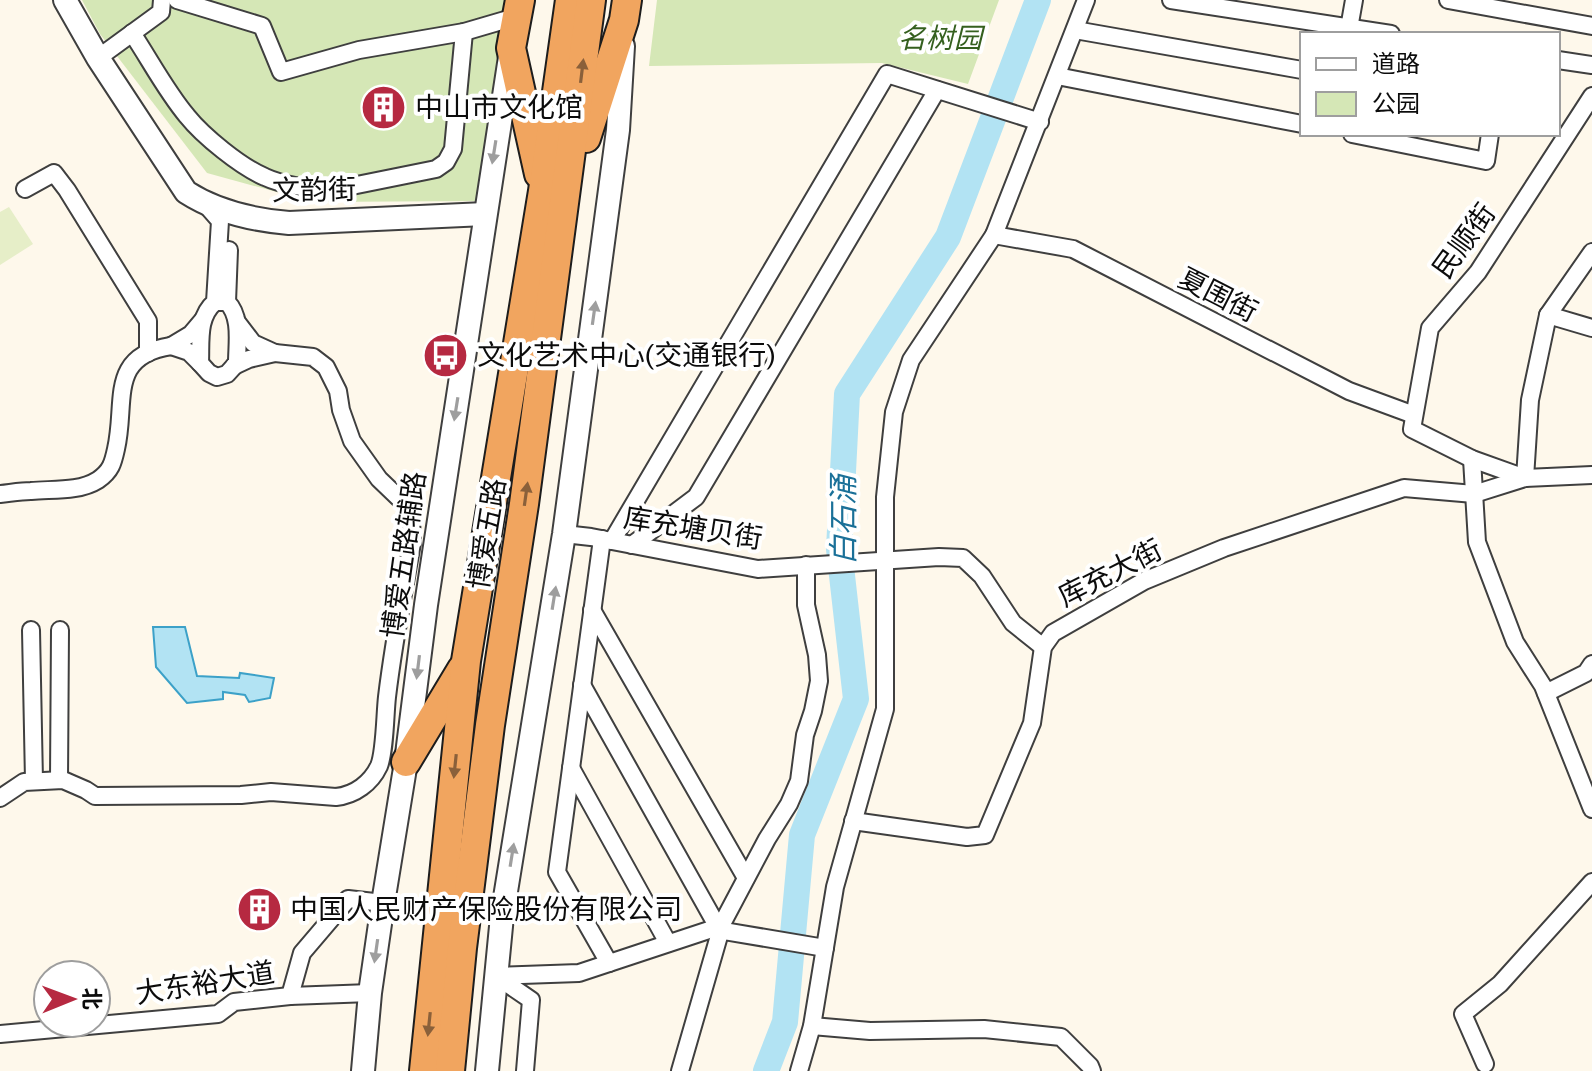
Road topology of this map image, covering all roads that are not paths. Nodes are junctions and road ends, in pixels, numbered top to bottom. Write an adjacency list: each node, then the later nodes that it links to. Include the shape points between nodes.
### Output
1 (65, 0): 18 (street, 文韵街)
2 (162, 0): 16 (street, via 161,12)
3 (177, 0): 15 (street, via 262,26 281,72 359,50)
4 (570, 0): 32 (highway, 博爱五路)
5 (591, 0): 32 (highway, 博爱五路, one-way to 5)
6 (1086, 0): 13 (street)
7 (1171, 0): 14 (street)
8 (1354, 0): 14 (street)
9 (1448, 0): 12 (street)
10 (519, 9): 15 (street, via 505,20); 17 (highway)
11 (626, 10): 32 (highway); 55 (street, one-way to 11, via 618,130)
12 (1592, 26)
13 (1075, 30): 21 (street); 22 (street)
14 (1349, 31)
15 (464, 32): 16 (street, via 453,149 446,162 436,169 332,190 265,177 198,129)
16 (132, 33): 18 (street)
17 (511, 48): 32 (highway); 34 (street, 博爱五路辅路, one-way to 34)
18 (98, 58): 33 (street, 文韵街, via 186,192)
19 (1560, 60): 20 (street)
20 (1592, 65)
21 (1300, 70)
22 (1057, 76): 27 (street); 28 (street)
23 (937, 90): 27 (street); 56 (street, via 887,74); 57 (street, via 696,497)
24 (1592, 96): 26 (street, 民顺街)
25 (1560, 116): 26 (street)
26 (1577, 119): 49 (street, 民顺街, via 1478,272 1430,328)
27 (1032, 120): 36 (street)
28 (1300, 124)
29 (1362, 136): 30 (street, via 1486,161)
30 (1490, 136)
31 (25, 189): 45 (street, via 54,173 67,190 148,321)
32 (554, 197): 64 (highway, 博爱五路); 90 (highway, 博爱五路, one-way to 32, via 490,725 524,504)
33 (205, 204): 35 (street, 文韵街); 39 (street, via 220,221)
34 (485, 214): 35 (street, 文韵街, via 289,223); 68 (street, 博爱五路辅路, one-way to 68)
35 (242, 216): 39 (street, via 230,224)
36 (994, 235): 49 (street, 夏围街, via 1073,249); 58 (street, via 911,360 894,412)
37 (1592, 252): 38 (street)
38 (1586, 271): 40 (street)
39 (221, 302): 41 (street, via 206,309); 42 (street, via 232,307)
40 (1548, 315): 43 (street); 52 (street, via 1530,400)
41 (202, 321): 44 (street); 47 (street)
42 (237, 322): 46 (street, via 253,343); 48 (street)
43 (1592, 328)
44 (171, 346): 45 (street); 47 (street)
45 (148, 353): 53 (street, via 128,368 112,467 98,481 74,489)
46 (275, 353): 48 (street); 70 (street, via 313,357 326,367 352,441 411,518 412,543 380,764 361,789 336,797 271,792 95,796)
47 (200, 363): 48 (street, via 217,377)
48 (234, 366)
49 (1413, 422): 50 (street, 库充大街)
50 (1472, 459): 52 (street, 库充大街); 54 (street)
51 (1592, 475): 52 (street, 库充大街)
52 (1525, 478): 54 (street, 库充大街)
53 (0, 494)
54 (1474, 494): 63 (street, 库充大街, via 1404,488 1224,548 1144,581 1053,633); 67 (street, via 1477,542 1515,642)
55 (564, 534): 56 (street, 库充塘贝街); 82 (street, one-way to 55)
56 (607, 540): 57 (street, 库充塘贝街); 60 (street)
57 (632, 545): 59 (street, 库充塘贝街, via 758,569)
58 (885, 562): 59 (street, 库充塘贝街); 63 (street, 库充塘贝街, via 963,558 982,576 1013,623); 74 (street, via 885,709)
59 (810, 565): 75 (street, via 806,605 819,681 799,781)
60 (592, 610): 66 (street); 75 (street)
61 (31, 630): 71 (street)
62 (60, 630): 70 (street)
63 (1043, 647): 74 (street, 库充大街, via 1032,723 985,835)
64 (466, 661): 68 (highway); 89 (highway, 博爱五路, one-way to 89)
65 (1592, 664): 67 (street, via 1586,673)
66 (582, 685): 69 (street); 78 (street)
67 (1546, 693): 73 (street)
68 (406, 762): 77 (street, 博爱五路辅路)
69 (571, 768): 79 (street); 81 (street, via 557,872)
70 (59, 780): 71 (street)
71 (34, 781): 72 (street)
72 (0, 798)
73 (1592, 809)
74 (853, 821): 80 (street)
75 (746, 878): 78 (street)
76 (1592, 882): 87 (street, via 1500,984 1463,1014)
77 (383, 903): 83 (street, 博爱五路辅路, one-way to 83); 84 (street, via 348,899 302,953)
78 (720, 931): 79 (street); 80 (street); 93 (street)
79 (668, 943): 81 (street)
80 (825, 948): 85 (street)
81 (609, 963): 82 (street, via 579,973)
82 (496, 976): 91 (street); 92 (street, via 531,1000)
83 (370, 993): 84 (street, 大东裕大道); 88 (street, 博爱五路辅路)
84 (290, 996): 86 (street, 大东裕大道, via 234,1002 218,1014)
85 (812, 1026): 94 (street); 95 (street, via 984,1029 1061,1037)
86 (0, 1034)
87 (1485, 1064)
88 (363, 1071)
89 (424, 1071)
90 (450, 1071)
91 (487, 1071)
92 (525, 1071)
93 (680, 1071)
94 (799, 1071)
95 (1092, 1071)

